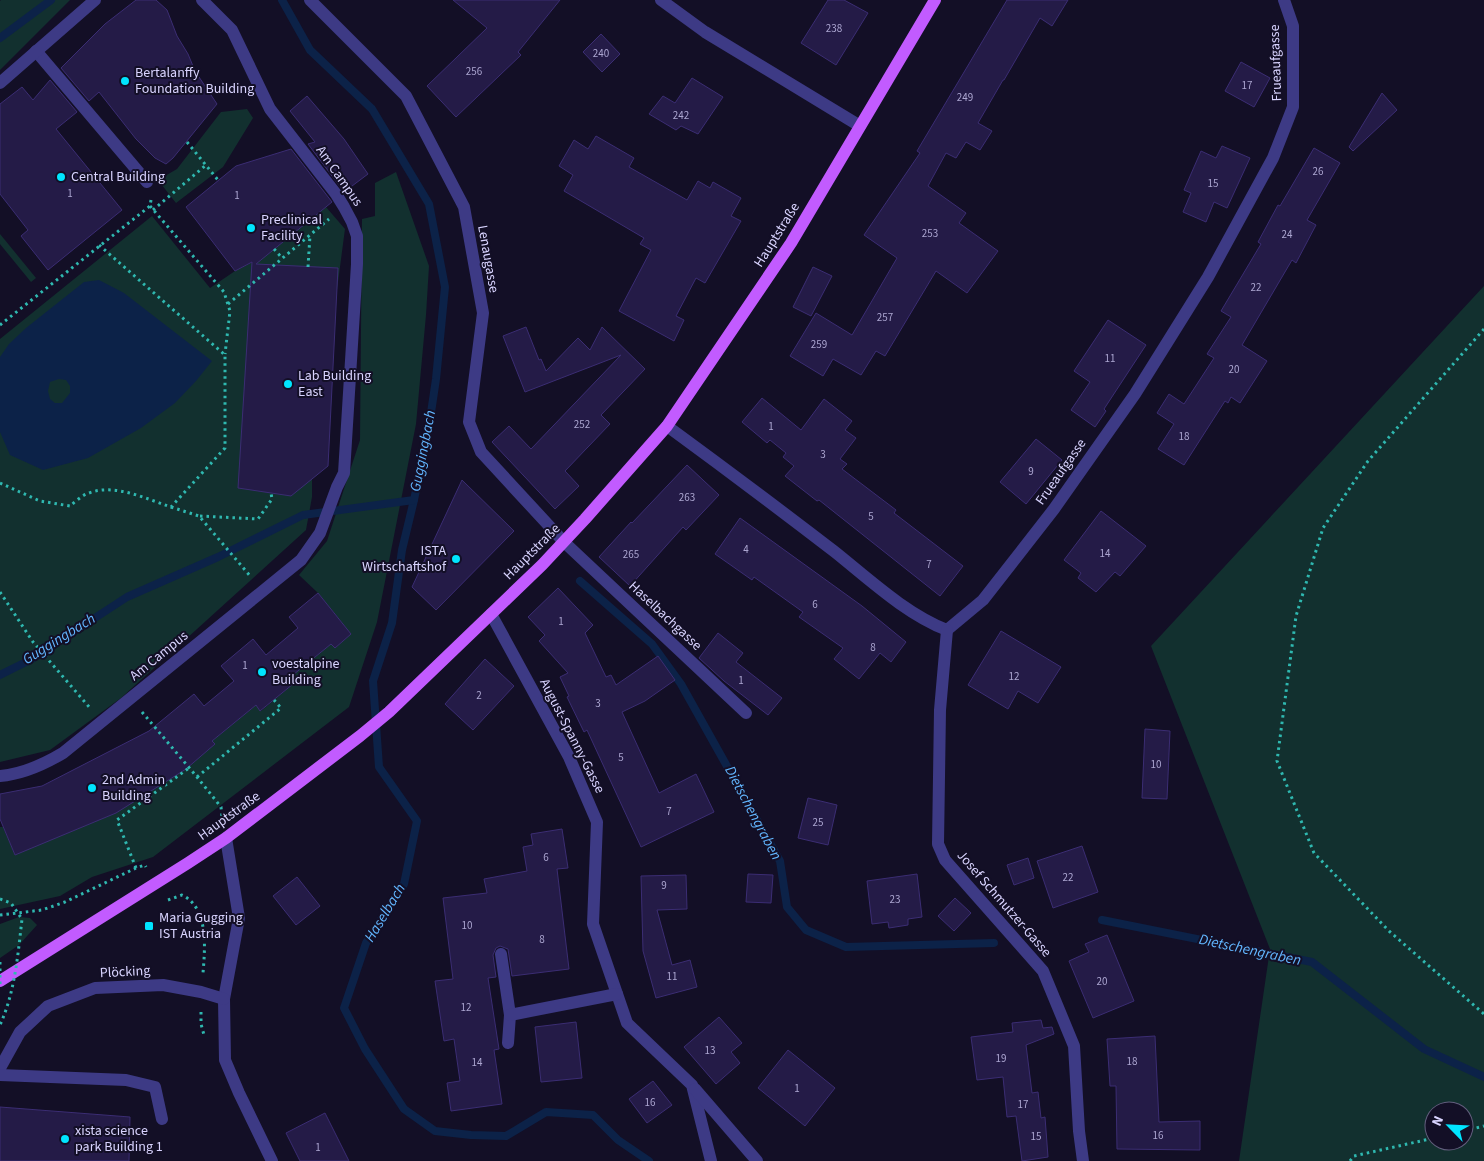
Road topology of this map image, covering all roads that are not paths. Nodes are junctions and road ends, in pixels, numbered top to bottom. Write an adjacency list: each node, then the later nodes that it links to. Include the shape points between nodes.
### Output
1 (95, 0): 7 (street)
2 (202, 0): 16 (street, Am Campus, via 232,30 270,109 336,194 357,236 344,473 320,533 301,560 63,753 42,765 14,775)
3 (310, 0): 12 (street, Lenaugasse, via 406,96 464,207 483,313 469,422 481,452)
4 (660, 0): 9 (street, via 705,32)
5 (935, 0): 9 (main road, Hauptstraße)
6 (1284, 0): 14 (street, Frueaufgasse, via 1293,26 1293,107 1273,158 1208,278 1134,394 1054,509 983,600)
7 (36, 51): 8 (street); 10 (street)
8 (0, 83)
9 (860, 126): 11 (main road, Hauptstraße, via 791,243)
10 (147, 182)
11 (667, 426): 12 (main road, Hauptstraße); 14 (street, via 903,605)
12 (564, 542): 13 (main road, Hauptstraße); 15 (street, Haselbachgasse)
13 (491, 614): 17 (main road, Hauptstraße, via 389,712); 20 (street, August-Spanny-Gasse, via 569,757 597,822 593,924)
14 (947, 630): 31 (street, Josef Schmutzer-Gasse, via 940,710 938,844 945,860 1043,971 1074,1046)
15 (746, 712)
16 (0, 776)
17 (226, 838): 19 (main road, Hauptstraße); 21 (street, via 239,918)
18 (501, 954): 22 (street)
19 (0, 981)
20 (617, 994): 22 (street); 26 (street, August-Spanny-Gasse, via 627,1023)
21 (224, 999): 24 (street, Plöcking, via 163,985 95,988 48,1006 20,1032); 28 (street, via 225,1060)
22 (510, 1015): 23 (street)
23 (508, 1044)
24 (0, 1068)
25 (0, 1075): 27 (street, via 126,1080 155,1087)
26 (692, 1085): 29 (street); 30 (street)
27 (162, 1119)
28 (272, 1161)
29 (711, 1161)
30 (757, 1161)
31 (1083, 1161)

